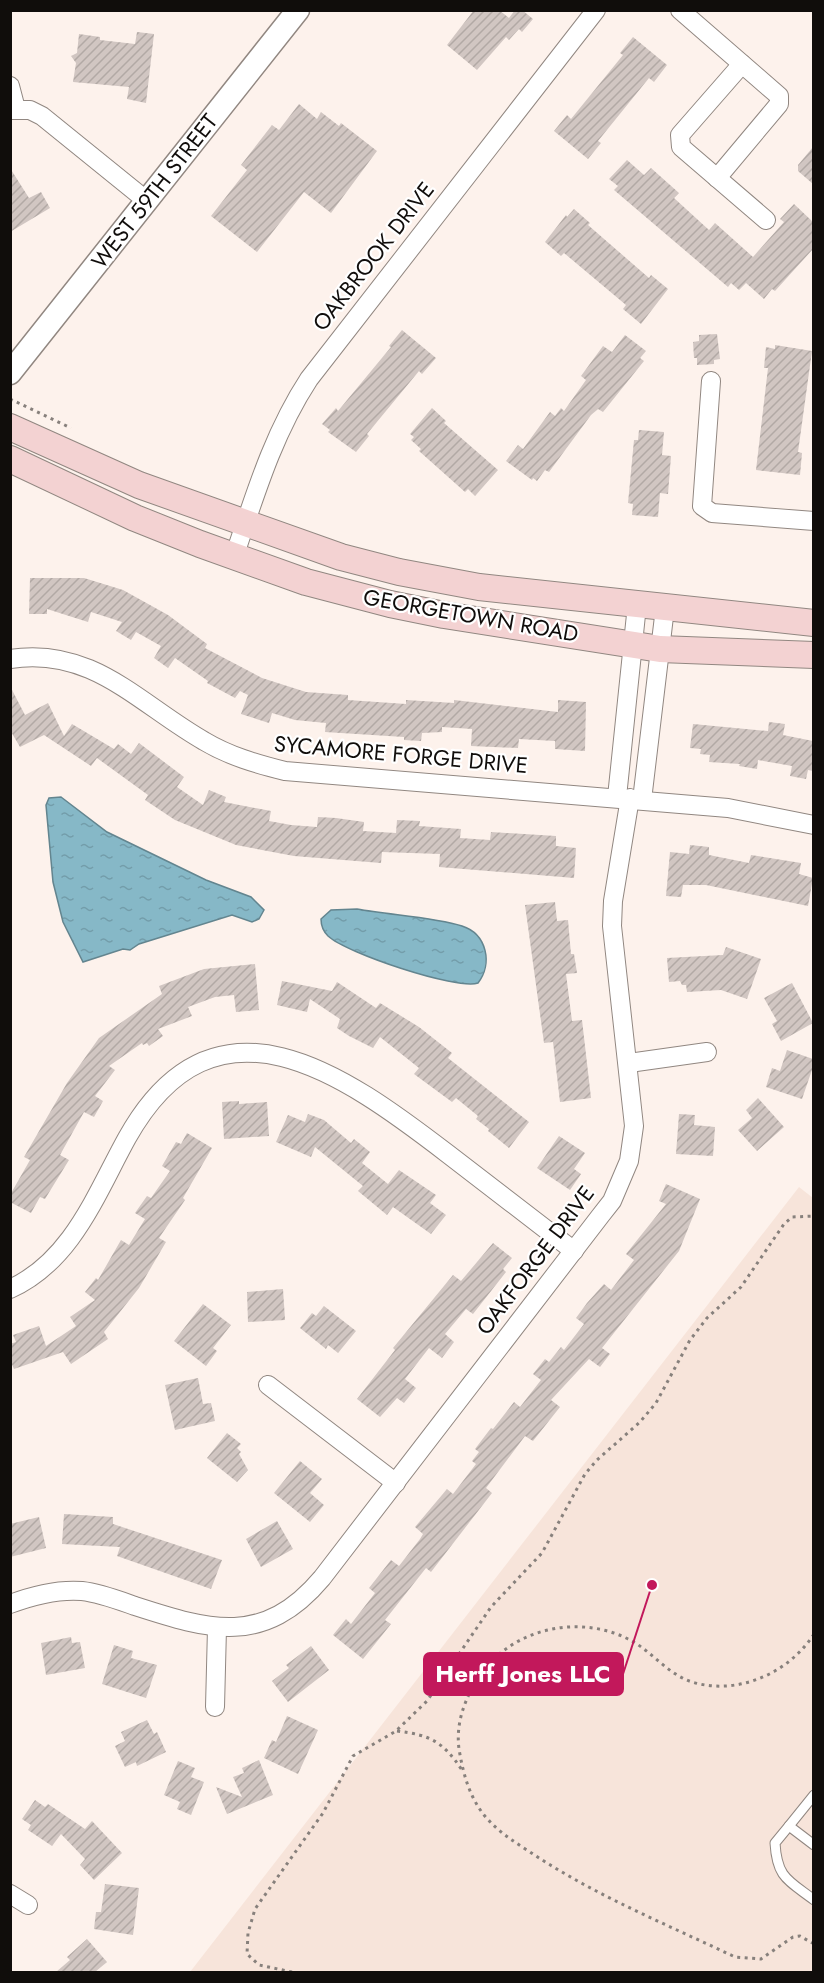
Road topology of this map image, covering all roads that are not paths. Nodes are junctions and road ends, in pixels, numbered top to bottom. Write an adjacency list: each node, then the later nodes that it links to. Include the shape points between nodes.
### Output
1 (298, 10): 8 (street, WEST 59TH STREET)
2 (596, 10): 15 (street, OAKBROOK DRIVE, via 309,379 278,434)
3 (680, 10): 4 (street)
4 (742, 64): 7 (street, via 777,94 779,104); 7 (street, via 680,135 681,147)
5 (10, 86): 6 (street)
6 (13, 109): 8 (street, via 30,110 42,116)
7 (717, 178): 9 (street)
8 (147, 201): 10 (street, WEST 59TH STREET)
9 (766, 220)
10 (10, 373)
11 (711, 381): 14 (street, via 700,501 703,508 712,513)
12 (10, 427): 15 (main road, GEORGETOWN ROAD, via 139,485)
13 (10, 459): 16 (main road, GEORGETOWN ROAD, via 135,518)
14 (813, 521)
15 (245, 524): 16 (street, OAKBROOK DRIVE); 17 (main road, GEORGETOWN ROAD, via 399,572 479,587)
16 (234, 556): 20 (main road, GEORGETOWN ROAD, via 306,582 390,604)
17 (637, 605): 18 (main road, GEORGETOWN ROAD); 20 (street)
18 (665, 608): 19 (main road, GEORGETOWN ROAD); 21 (street, OAKFORGE DRIVE)
19 (813, 623)
20 (633, 644): 21 (main road, GEORGETOWN ROAD); 24 (street)
21 (660, 649): 22 (main road, GEORGETOWN ROAD); 24 (street, OAKFORGE DRIVE)
22 (813, 655)
23 (10, 659): 24 (street, SYCAMORE FORGE DRIVE, via 43,656 84,665 205,742 244,760 285,771)
24 (630, 798): 25 (street, SYCAMORE FORGE DRIVE, via 750,810); 27 (street, OAKFORGE DRIVE, via 612,926)
25 (813, 825)
26 (707, 1052): 27 (street)
27 (629, 1063): 28 (street, OAKFORGE DRIVE, via 634,1117 629,1161 612,1201)
28 (574, 1251): 29 (street, via 362,1090 282,1056 238,1053 197,1064 155,1095 63,1250 34,1276); 31 (street, OAKFORGE DRIVE)
29 (10, 1289)
30 (268, 1385): 31 (street)
31 (396, 1483): 33 (street, OAKFORGE DRIVE, via 298,1603 252,1624)
32 (10, 1604): 33 (street, OAKFORGE DRIVE, via 49,1592 84,1591 193,1625)
33 (217, 1628): 34 (street)
34 (215, 1707)
35 (813, 1795): 36 (lane)
36 (789, 1826): 37 (lane); 39 (lane, via 775,1843 776,1864 786,1880)
37 (813, 1845)
38 (10, 1893): 40 (street)
39 (813, 1900)
40 (28, 1905)

